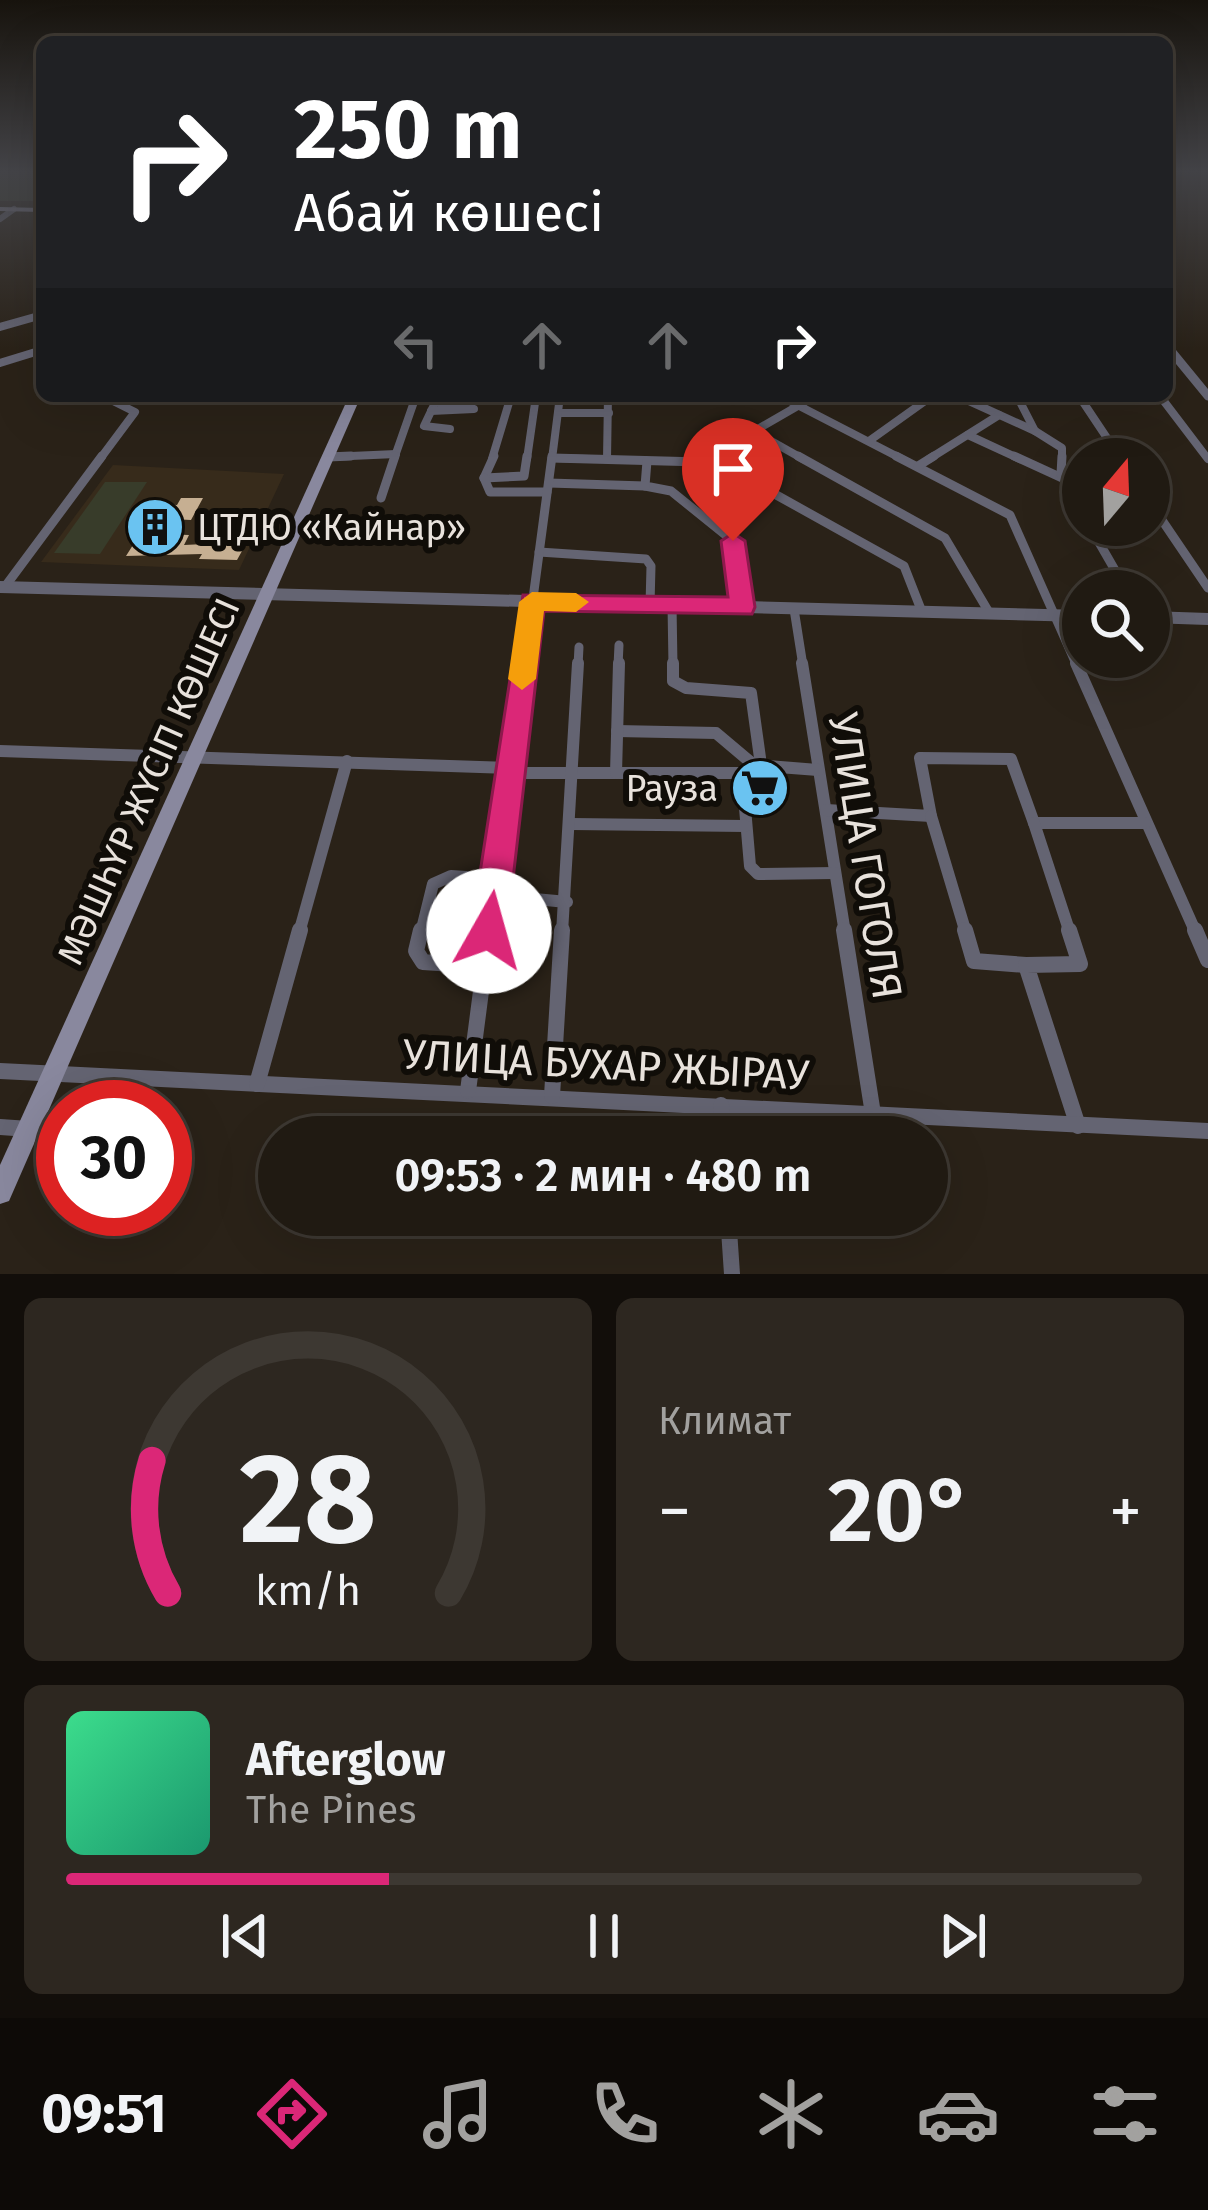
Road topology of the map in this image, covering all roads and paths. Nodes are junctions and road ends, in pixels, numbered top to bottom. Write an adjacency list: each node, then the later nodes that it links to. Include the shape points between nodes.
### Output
1 (36, 316): 2 (street)
2 (0, 327)
3 (36, 352): 5 (street)
4 (1173, 353): 6 (street)
5 (0, 363)
6 (1208, 396)
7 (117, 402): 50 (street, via 134,409)
8 (352, 402): 36 (main road, МӘШҺҮР ЖҮСІП КӨШЕСІ)
9 (414, 402): 35 (street)
10 (510, 402): 28 (street)
11 (535, 402): 30 (street)
12 (559, 402): 23 (street)
13 (608, 402): 24 (street)
14 (791, 402): 22 (street)
15 (805, 402): 22 (street)
16 (924, 402): 33 (street)
17 (971, 402): 25 (street)
18 (1020, 402): 27 (street)
19 (1082, 402): 32 (street)
20 (1165, 402): 38 (street)
21 (434, 403): 26 (street, via 424,426)
22 (799, 406): 29 (street); 33 (street)
23 (558, 413): 24 (street); 37 (street)
24 (609, 413): 39 (street)
25 (999, 415): 27 (street); 31 (street)
26 (450, 429)
27 (1035, 431): 34 (street)
28 (503, 432): 30 (street); 43 (street)
29 (755, 432): 41 (street); 59 (street, via 945,538)
30 (531, 433): 43 (street, via 520,479)
31 (968, 435): 42 (street); 44 (street)
32 (1107, 438)
33 (869, 441): 42 (street)
34 (1062, 448)
35 (396, 454): 36 (street); 47 (street)
36 (328, 457): 52 (main road, МӘШҺҮР ЖҮСІП КӨШЕСІ)
37 (552, 458): 39 (street); 46 (street)
38 (1208, 459)
39 (607, 460): 40 (street)
40 (647, 461): 41 (street); 45 (street)
41 (701, 462): 58 (street, via 744,477 904,566)
42 (919, 466): 60 (street, via 1010,515)
43 (484, 478): 46 (street, via 490,492)
44 (1062, 478)
45 (645, 486): 46 (street); 56 (street, via 671,490 733,541)
46 (548, 487): 49 (street)
47 (381, 498)
48 (1170, 532): 51 (street)
49 (539, 552): 53 (street); 54 (street, via 646,559)
50 (1, 589): 52 (street)
51 (1208, 589)
52 (267, 595): 53 (street); 68 (main road, МӘШҺҮР ЖҮСІП КӨШЕСІ)
53 (532, 602): 54 (street); 70 (street)
54 (650, 604): 55 (street)
55 (672, 605): 56 (street); 71 (street, via 673,681 752,692)
56 (742, 607): 57 (street)
57 (794, 609): 58 (street); 72 (street, УЛИЦА ГОГОЛЯ)
58 (922, 612): 59 (street)
59 (991, 614): 60 (street)
60 (1055, 615): 61 (street); 78 (street)
61 (1062, 615)
62 (1170, 618): 63 (street)
63 (1208, 619)
64 (619, 645): 66 (street)
65 (579, 647): 73 (street)
66 (617, 731): 71 (street, via 716,733); 74 (street)
67 (0, 751): 68 (street)
68 (192, 756): 69 (street); 88 (main road, МӘШҺҮР ЖҮСІП КӨШЕСІ)
69 (347, 761): 70 (street); 89 (street)
70 (510, 768): 73 (street); 82 (street)
71 (752, 768): 72 (street); 74 (street); 80 (street)
72 (818, 770): 75 (street, УЛИЦА ГОГОЛЯ)
73 (569, 773): 74 (street); 79 (street)
74 (616, 773)
75 (826, 810): 76 (street); 81 (street, УЛИЦА ГОГОЛЯ)
76 (932, 816): 77 (street, via 920,758 1011,759); 85 (street, via 974,961)
77 (1034, 823): 78 (street); 85 (street, via 1080,964)
78 (1145, 823): 84 (street)
79 (572, 824): 80 (street); 83 (street)
80 (745, 826): 81 (street, via 758,874)
81 (835, 873): 93 (street, УЛИЦА ГОГОЛЯ)
82 (494, 887): 83 (street); 86 (street); 86 (street, via 451,876 433,884 416,950 423,962)
83 (567, 902): 91 (street)
84 (1208, 960)
85 (1026, 965): 95 (street)
86 (484, 966): 90 (street)
87 (0, 1071): 88 (street, УЛИЦА БУХАР ЖЫРАУ)
88 (53, 1074): 89 (street, УЛИЦА БУХАР ЖЫРАУ); 97 (main road, МӘШҺҮР ЖҮСІП КӨШЕСІ)
89 (257, 1084): 90 (street, УЛИЦА БУХАР ЖЫРАУ)
90 (468, 1091): 91 (street, УЛИЦА БУХАР ЖЫРАУ)
91 (552, 1096): 92 (street, УЛИЦА БУХАР ЖЫРАУ)
92 (721, 1105): 93 (street, УЛИЦА БУХАР ЖЫРАУ); 94 (street)
93 (873, 1114): 95 (street, УЛИЦА БУХАР ЖЫРАУ)
94 (722, 1116)
95 (1078, 1126): 98 (street, УЛИЦА БУХАР ЖЫРАУ)
96 (0, 1127): 97 (street)
97 (28, 1129): 99 (main road, МӘШҺҮР ЖҮСІП КӨШЕСІ)
98 (1208, 1131)
99 (0, 1192)
100 (729, 1236): 101 (street)
101 (732, 1274)

